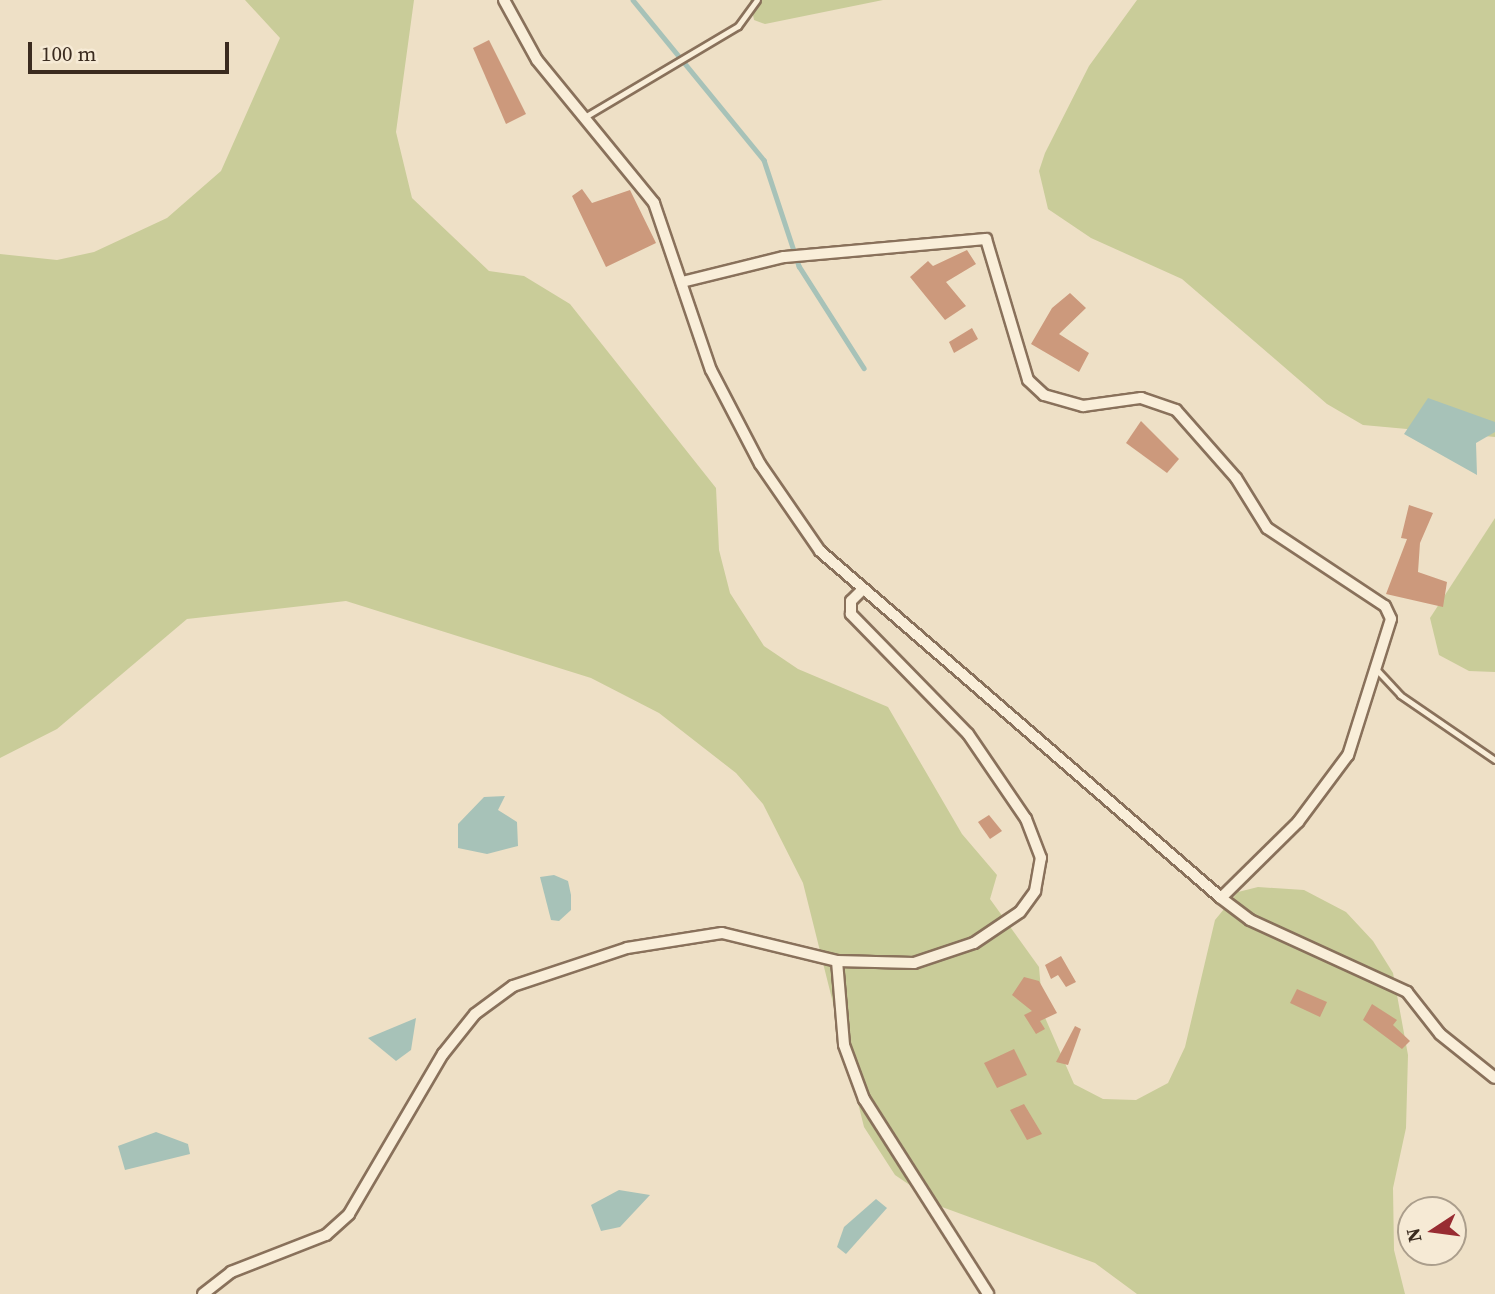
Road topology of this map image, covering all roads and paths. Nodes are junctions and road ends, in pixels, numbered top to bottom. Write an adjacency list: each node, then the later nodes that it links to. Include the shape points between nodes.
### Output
1 (504, 0): 3 (street, via 537,60)
2 (757, 0): 3 (lane, via 738,26)
3 (583, 118): 4 (street, via 654,203)
4 (682, 282): 5 (street, via 711,370 760,464 801,530); 6 (street, via 784,257 986,239 1028,380 1061,405 1141,398 1176,410 1236,478 1267,528 1367,590 1390,612)
5 (862, 590): 8 (street); 9 (street, via 851,601 851,614 968,734 1026,819 1041,858 1030,900 974,943 915,963)
6 (1377, 670): 7 (lane, via 1400,695); 8 (street, via 1348,755 1298,822)
7 (1495, 760)
8 (1221, 898): 10 (street, via 1250,920 1407,992 1440,1034)
9 (837, 961): 11 (street, via 722,933 627,948 513,986 475,1014 443,1054 349,1214 326,1235 231,1272); 12 (street, via 844,1045 864,1099)
10 (1495, 1078)
11 (203, 1294)
12 (988, 1294)

